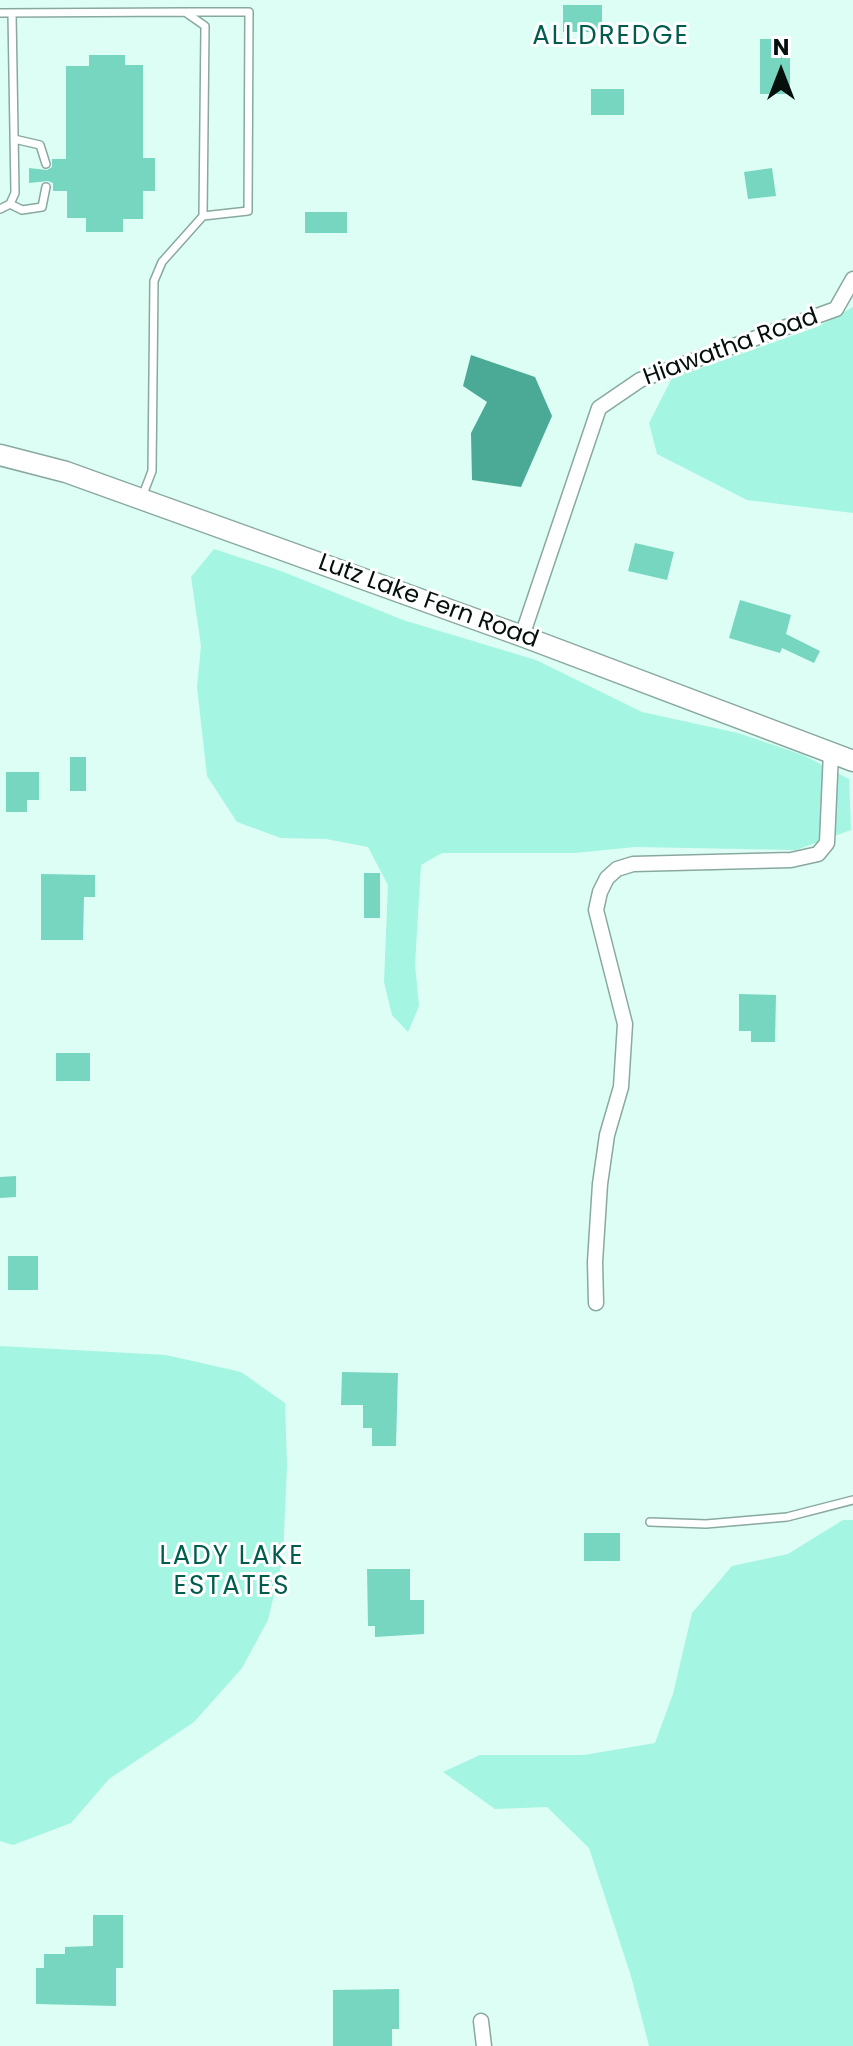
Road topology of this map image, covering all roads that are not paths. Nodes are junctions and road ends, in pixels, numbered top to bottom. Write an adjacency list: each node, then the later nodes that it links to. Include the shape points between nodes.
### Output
1 (185, 12): 3 (lane); 9 (lane, via 205,26); 9 (lane, via 249,12 248,211)
2 (0, 13): 3 (lane)
3 (12, 13): 4 (lane)
4 (14, 139): 5 (lane, via 40,145); 7 (lane, via 15,193)
5 (46, 164)
6 (46, 187): 7 (lane, via 42,207 22,210)
7 (10, 204): 8 (lane)
8 (0, 209)
9 (203, 216): 12 (lane, via 162,262 154,281 152,471)
10 (853, 279): 13 (street, Hiawatha Road, via 836,309 640,380 599,408)
11 (0, 455): 12 (main road, Lutz Lake Fern Road)
12 (141, 499): 13 (main road, Lutz Lake Fern Road)
13 (522, 636): 14 (main road, Lutz Lake Fern Road)
14 (831, 752): 15 (main road, Lutz Lake Fern Road); 16 (street, via 827,843 818,854 791,860 633,864 617,869 600,892 596,910 625,1024 621,1087 600,1184)
15 (853, 761)
16 (596, 1303)
17 (853, 1500): 18 (lane, via 787,1517 706,1524)
18 (650, 1522)
19 (481, 2021): 20 (street)
20 (484, 2046)

